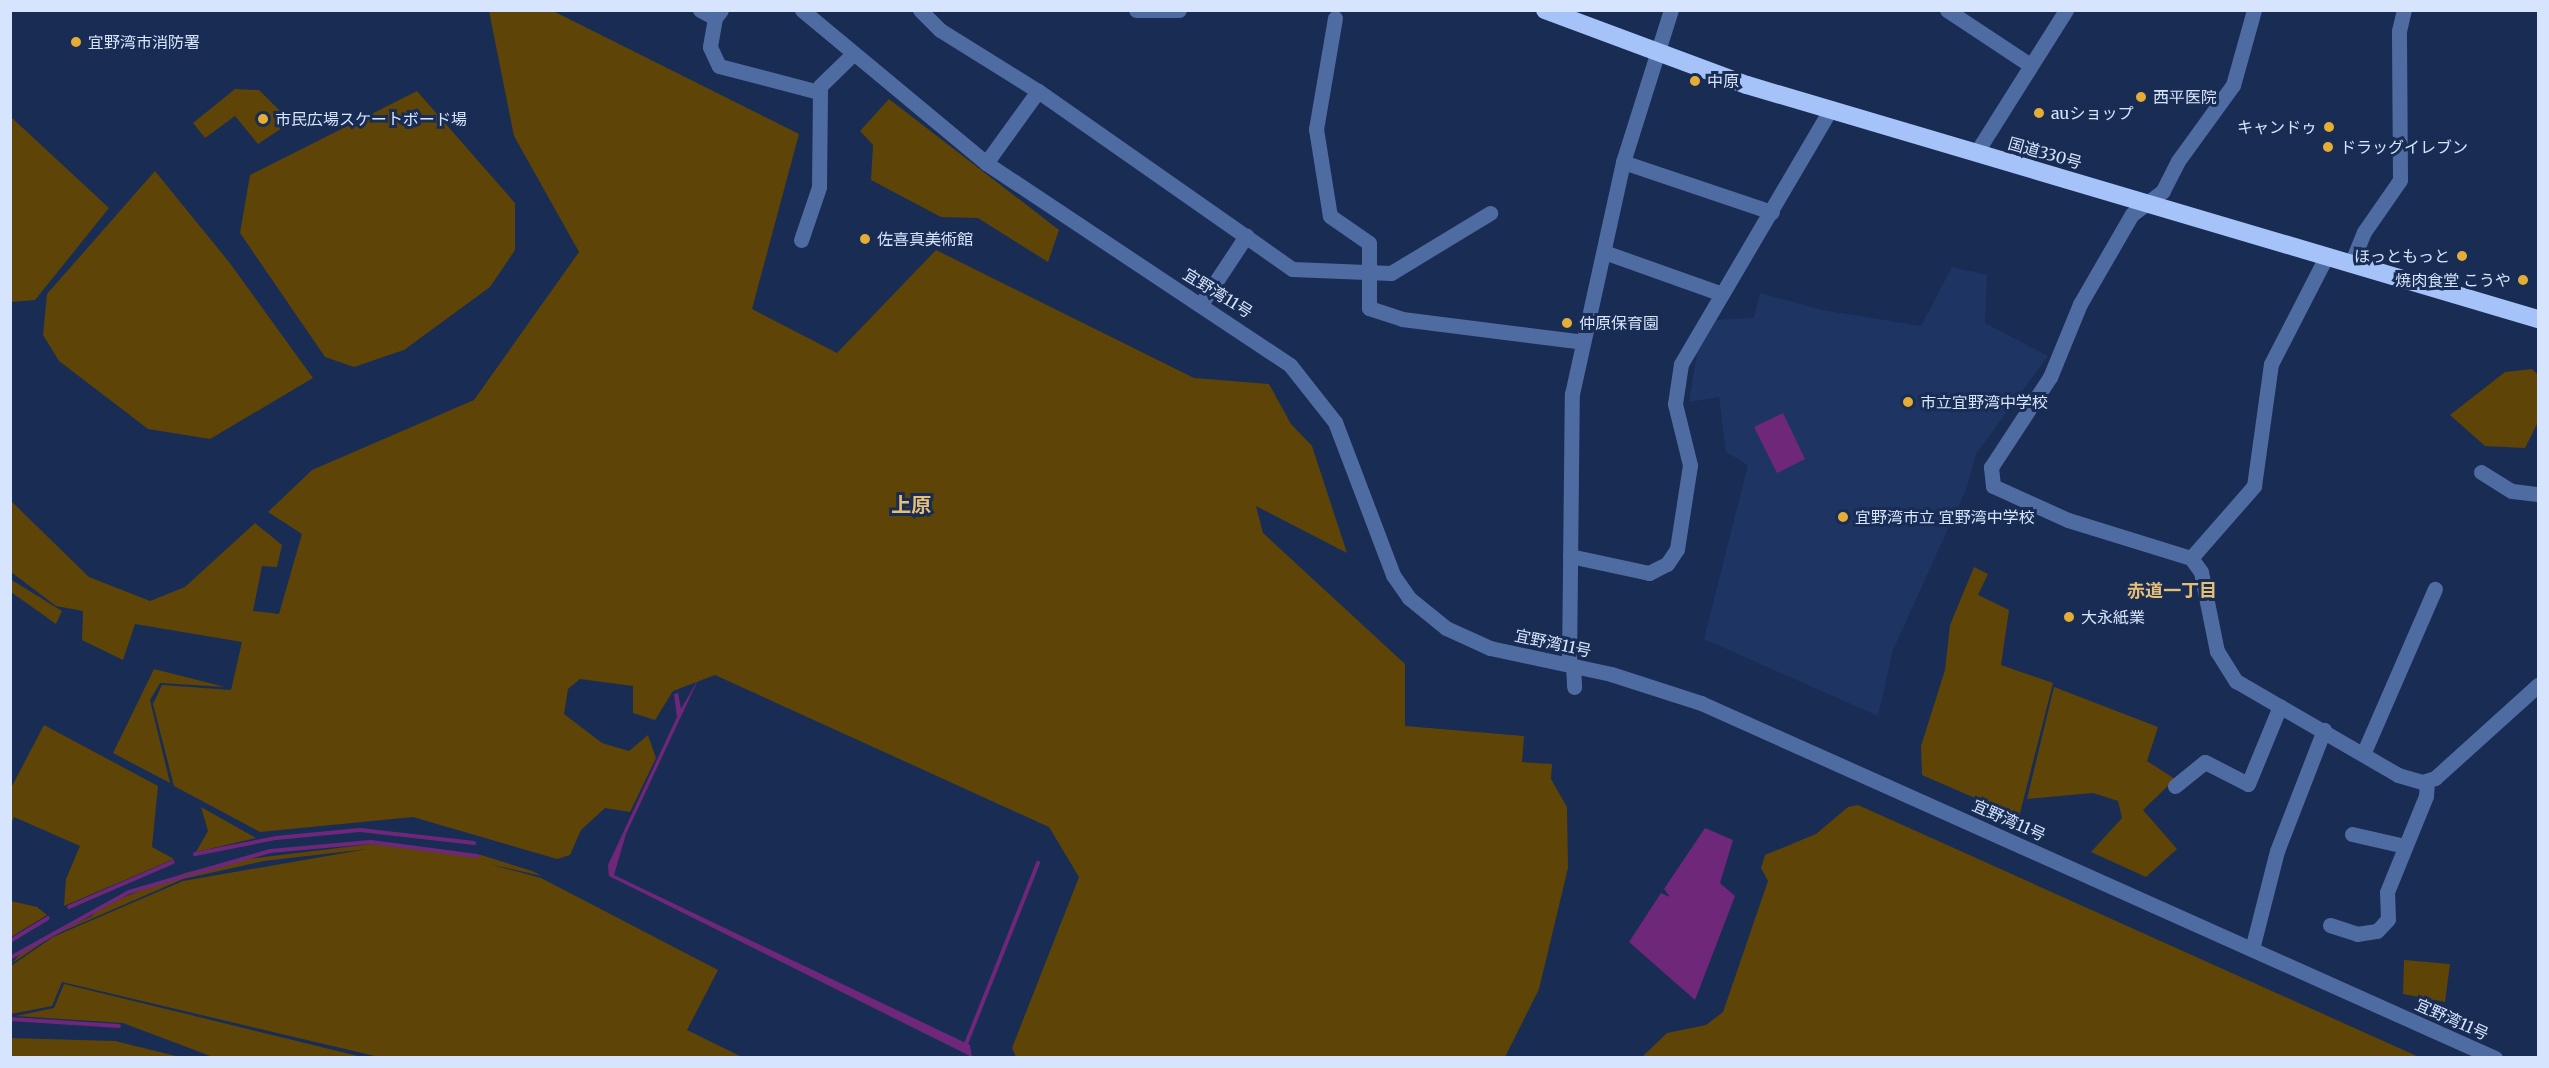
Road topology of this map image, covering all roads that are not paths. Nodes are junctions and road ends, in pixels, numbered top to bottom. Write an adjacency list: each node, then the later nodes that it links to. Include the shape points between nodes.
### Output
1 (700, 10): 12 (street)
2 (802, 10): 14 (street, 宜野湾11号)
3 (920, 10): 17 (street, via 940,30)
4 (1136, 10): 5 (street)
5 (1179, 10)
6 (1545, 10): 15 (highway, 国道330号)
7 (1671, 10): 15 (street)
8 (1947, 10): 16 (street)
9 (2066, 10): 16 (street)
10 (2254, 10): 23 (street, via 2232,85 2178,161 2163,191)
11 (2404, 10): 30 (street, via 2399,31 2400,180 2387,206 2364,232)
12 (718, 14): 18 (street, via 710,47 719,66)
13 (1335, 18): 31 (street, via 1316,129 1330,216 1369,243)
14 (853, 54): 18 (street); 22 (street, 宜野湾11号)
15 (1653, 54): 19 (highway, 国道330号); 21 (street)
16 (2030, 65): 20 (street)
17 (1038, 91): 22 (street); 26 (street)
18 (819, 92): 27 (street, via 819,187)
19 (1830, 110): 20 (highway, 国道330号); 24 (street)
20 (1976, 153): 23 (highway, 国道330号)
21 (1623, 162): 24 (street); 28 (street)
22 (986, 163): 33 (street, 宜野湾11号)
23 (2145, 203): 29 (highway, 国道330号); 39 (street, via 2132,214 2080,304 2050,377 1990,467 1993,486 2068,519)
24 (1772, 212): 32 (street)
25 (1490, 213): 31 (street, via 1411,264)
26 (1246, 236): 31 (street, via 1293,269); 33 (street)
27 (801, 240)
28 (1604, 252): 32 (street); 35 (street)
29 (2326, 257): 30 (highway, 国道330号); 39 (street, via 2271,364 2254,486)
30 (2351, 264): 34 (highway, 国道330号)
31 (1369, 274): 35 (street, via 1369,308 1402,319)
32 (1722, 294): 38 (street, via 1681,364 1675,404 1690,465 1677,549 1667,564 1649,573)
33 (1201, 304): 41 (street, 宜野湾11号, via 1274,351 1323,402 1357,472 1387,562 1409,598 1468,639)
34 (2538, 319)
35 (1583, 342): 38 (street, via 1572,394)
36 (2481, 472): 37 (street, via 2512,491)
37 (2538, 494)
38 (1570, 556): 41 (street)
39 (2191, 558): 44 (street, via 2201,572 2224,667 2236,681)
40 (2435, 589): 46 (street)
41 (1571, 665): 43 (street); 52 (street, 宜野湾11号, via 1701,704)
42 (2538, 685): 47 (street)
43 (1574, 687)
44 (2280, 706): 45 (street); 48 (street, via 2248,784 2205,762)
45 (2324, 730): 46 (street); 52 (street, via 2277,851)
46 (2364, 752): 47 (street, via 2398,775)
47 (2427, 781): 50 (street)
48 (2175, 786)
49 (2352, 834): 50 (street)
50 (2405, 846): 51 (street, via 2387,892 2388,918 2377,931 2357,934)
51 (2330, 926)
52 (2252, 949): 53 (street, 宜野湾11号)
53 (2495, 1058)

